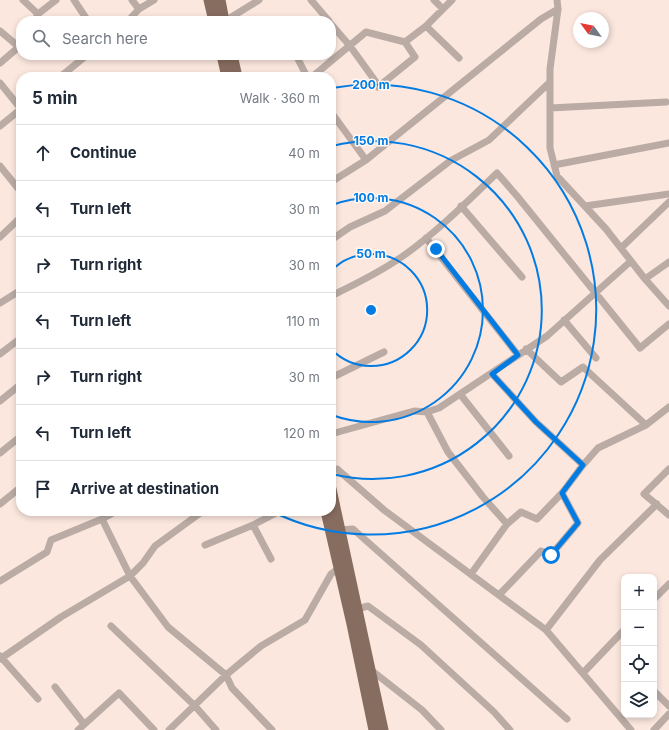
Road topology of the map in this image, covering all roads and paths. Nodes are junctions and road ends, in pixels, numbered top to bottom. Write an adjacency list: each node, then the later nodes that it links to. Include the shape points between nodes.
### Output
1 (23, 0): 16 (street)
2 (56, 0): 17 (street)
3 (74, 0): 18 (street)
4 (132, 0): 13 (street)
5 (154, 0): 13 (street)
6 (210, 0): 20 (highway)
7 (220, 0): 21 (highway)
8 (259, 0): 22 (street)
9 (311, 0): 23 (street)
10 (434, 0): 14 (street)
11 (452, 0): 14 (street)
12 (557, 0): 15 (street)
13 (139, 9): 19 (street)
14 (444, 9): 24 (street)
15 (558, 9): 44 (street); 53 (street, via 542,19)
16 (35, 16)
17 (39, 16)
18 (85, 16)
19 (133, 16)
20 (213, 16)
21 (223, 16)
22 (232, 16)
23 (324, 16)
24 (426, 26): 27 (street); 32 (street)
25 (336, 30): 29 (street)
26 (0, 31): 28 (street)
27 (405, 42): 29 (street, via 366,32); 29 (street, via 415,57 377,84)
28 (16, 43)
29 (350, 46): 31 (street)
30 (16, 49): 38 (street)
31 (336, 57)
32 (459, 58)
33 (81, 60): 39 (street)
34 (223, 60): 40 (highway)
35 (233, 60): 41 (highway)
36 (298, 60): 42 (street)
37 (333, 60): 43 (street)
38 (0, 63)
39 (66, 72)
40 (226, 72)
41 (236, 72)
42 (304, 72)
43 (318, 72)
44 (550, 82): 48 (street); 64 (street, via 489,140 450,161 385,212 350,227)
45 (0, 83): 47 (street)
46 (666, 102): 48 (street)
47 (16, 103)
48 (550, 108): 54 (street, via 550,148)
49 (16, 113): 51 (street)
50 (336, 119): 53 (street)
51 (0, 126)
52 (669, 143): 54 (street)
53 (366, 160): 56 (street)
54 (554, 165): 61 (street, via 557,176)
55 (0, 166): 57 (street)
56 (336, 179)
57 (16, 186)
58 (669, 194): 61 (street)
59 (669, 202): 66 (street)
60 (462, 206): 65 (street); 69 (street); 72 (street, via 497,173)
61 (585, 206): 66 (street)
62 (16, 222): 63 (street)
63 (0, 237)
64 (336, 237)
65 (426, 238): 73 (street, via 402,256); 82 (street)
66 (621, 248): 67 (street)
67 (631, 261): 70 (street); 72 (street)
68 (669, 262): 70 (street)
69 (522, 277)
70 (645, 280): 75 (street)
71 (16, 293): 74 (street)
72 (595, 293): 76 (street); 77 (street, via 640,348)
73 (336, 294)
74 (0, 303)
75 (669, 306)
76 (564, 320): 79 (street, via 547,336); 83 (street)
77 (669, 324)
78 (16, 342): 81 (street)
79 (526, 349): 82 (street); 91 (street, via 561,382 583,367)
80 (384, 352): 85 (street)
81 (0, 354)
82 (518, 355): 84 (street)
83 (596, 358)
84 (492, 374): 87 (street); 96 (street, via 536,422)
85 (336, 376)
86 (16, 388): 88 (street)
87 (460, 394): 90 (street, via 439,408); 95 (street)
88 (0, 401)
89 (669, 407): 91 (street)
90 (427, 412): 92 (street, via 414,411); 110 (street, via 448,452 482,497)
91 (646, 425): 96 (street, via 598,448)
92 (336, 433)
93 (16, 440): 94 (street)
94 (0, 453)
95 (509, 456)
96 (583, 465): 100 (street)
97 (336, 469): 116 (street, via 384,510)
98 (669, 469): 102 (street, via 644,494)
99 (16, 490): 101 (street)
100 (562, 493): 110 (street, via 537,519 521,512); 120 (street, via 578,523 551,555 541,551)
101 (0, 504)
102 (657, 504): 103 (street); 124 (street, via 600,560)
103 (669, 515)
104 (108, 516): 109 (street)
105 (196, 516): 117 (street, via 155,546)
106 (270, 516): 111 (street)
107 (328, 516): 112 (highway)
108 (334, 516): 112 (highway)
109 (102, 519): 117 (street); 118 (street, via 51,540 47,552)
110 (507, 524): 116 (street)
111 (253, 525): 113 (street); 114 (street)
112 (335, 531): 115 (highway); 122 (highway); 136 (street, via 353,529)
113 (205, 545)
114 (272, 559)
115 (339, 568): 122 (highway); 129 (street, via 331,574 305,620 261,646)
116 (471, 574): 120 (street)
117 (130, 576): 126 (street); 129 (street, via 168,627)
118 (0, 581)
119 (669, 584): 121 (street)
120 (499, 595): 124 (street)
121 (657, 596)
122 (353, 611): 127 (highway); 143 (highway); 146 (street, via 368,606 421,646 494,712)
123 (111, 626): 133 (street)
124 (546, 630): 128 (street)
125 (621, 633): 128 (street)
126 (1, 657): 132 (street)
127 (370, 670): 144 (highway); 145 (street, via 422,710)
128 (583, 673): 147 (street)
129 (226, 675): 133 (street); 142 (street, via 232,688)
130 (54, 687): 137 (street)
131 (657, 694): 134 (street)
132 (38, 699)
133 (195, 706): 140 (street); 141 (street)
134 (669, 706)
135 (669, 714): 148 (street)
136 (567, 719)
137 (84, 724): 138 (street); 139 (street, via 119,693)
138 (78, 730)
139 (154, 730)
140 (169, 730)
141 (216, 730)
142 (272, 730)
143 (374, 730)
144 (384, 730)
145 (441, 730)
146 (510, 730)
147 (631, 730)
148 (654, 730)

